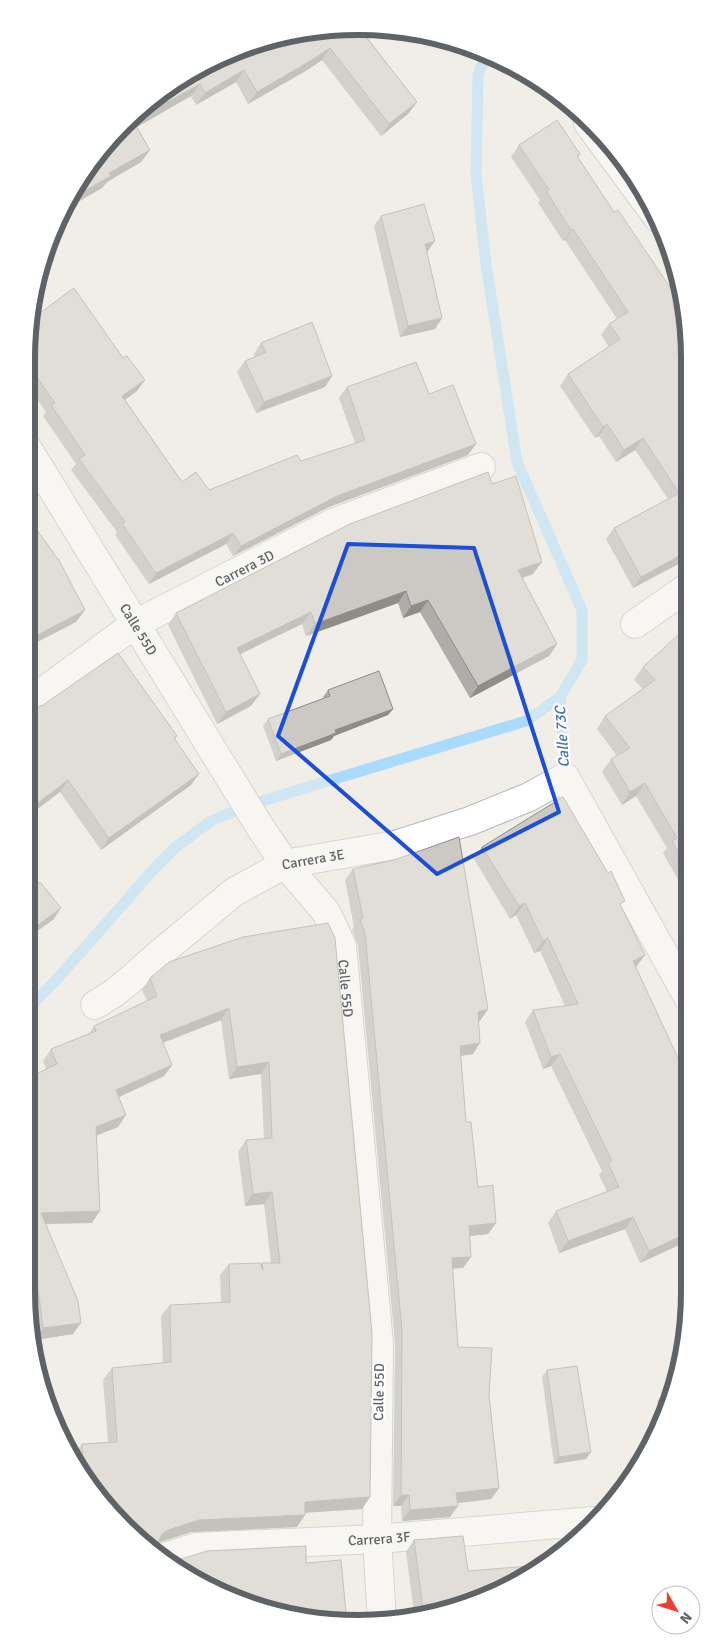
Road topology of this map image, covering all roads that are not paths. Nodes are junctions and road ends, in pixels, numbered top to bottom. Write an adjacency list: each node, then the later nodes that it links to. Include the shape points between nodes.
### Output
1 (35, 461): 4 (street, Calle 55D)
2 (481, 468): 4 (street, Carrera 3D, via 335,522)
3 (681, 592): 5 (street)
4 (135, 624): 6 (street, Carrera 3D); 7 (street, Calle 55D)
5 (635, 624)
6 (35, 697)
7 (284, 864): 8 (street, Carrera 3E, via 395,845 470,821 520,801 565,777); 9 (street, Carrera 3E, via 234,892 129,981); 11 (street, Calle 55D, via 326,912 342,946 380,1344)
8 (681, 985)
9 (95, 1005)
10 (584, 1522): 11 (street, Carrera 3F)
11 (377, 1539): 12 (street, Carrera 3F, via 196,1547); 13 (street, Calle 55D)
12 (171, 1555)
13 (382, 1614)

